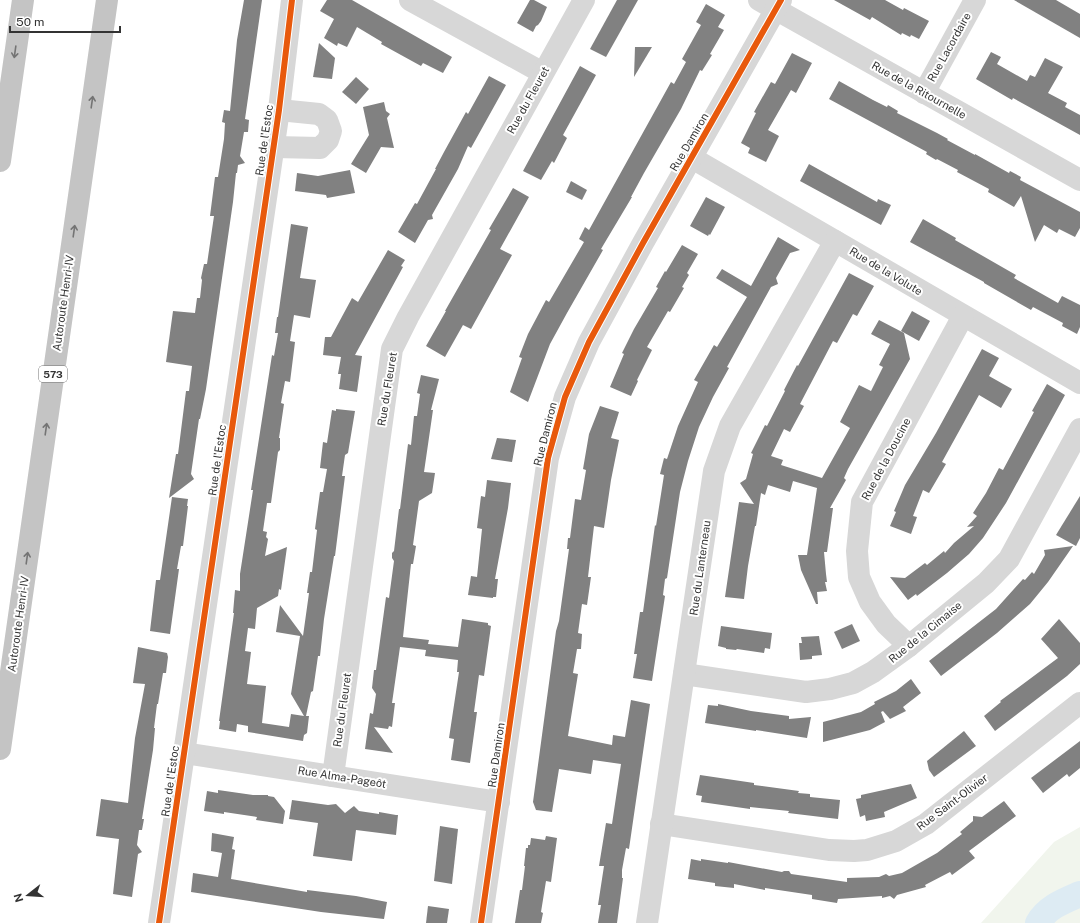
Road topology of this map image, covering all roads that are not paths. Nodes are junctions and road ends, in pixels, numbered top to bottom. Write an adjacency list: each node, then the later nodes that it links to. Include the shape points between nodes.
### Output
1 (23, 0): 13 (highway, one-way to 13)
2 (107, 0): 22 (highway, Autoroute Henri-IV / 573, one-way to 2)
3 (292, 0): 10 (street, Rue de l'Estoc)
4 (410, 0): 8 (street)
5 (584, 0): 8 (street, Rue du Fleuret)
6 (975, 0): 9 (street, Rue Lacordaire)
7 (772, 3): 9 (street, Rue de la Ritournelle); 12 (street, Rue Damiron)
8 (543, 73): 24 (street, Rue du Fleuret, via 411,310 392,349)
9 (924, 93): 14 (street, Rue de la Ritournelle)
10 (279, 110): 11 (street, Rue de l'Estoc); 11 (street, Rue de l'Estoc, via 319,114 327,120 331,132 328,140 320,148)
11 (274, 147): 23 (street, Rue de l'Estoc)
12 (692, 158): 15 (street, Rue de la Volute); 25 (street, Rue Damiron, via 589,342 565,397 548,458)
13 (0, 161)
14 (1080, 180)
15 (835, 241): 16 (street, Rue de la Volute); 20 (street, Rue du Lanterneau, via 730,426 721,450 714,471)
16 (963, 316): 17 (street, Rue de la Volute); 19 (street, Rue de la Doucine, via 862,502 857,551 859,577 870,602 886,624)
17 (1080, 383)
18 (1080, 429): 19 (street, Rue de la Cimaise, via 1009,559 986,583)
19 (909, 646): 20 (street, Rue de la Cimaise, via 853,683 806,692)
20 (684, 674): 26 (street, Rue du Lanterneau)
21 (1080, 703): 26 (street, Rue Saint-Olivier, via 926,824 896,841 867,850 829,850)
22 (0, 749)
23 (184, 753): 24 (street, Rue Alma-Pageôt); 27 (street, Rue de l'Estoc)
24 (332, 776): 25 (street, Rue Alma-Pageôt)
25 (500, 802): 28 (street, Rue Damiron)
26 (662, 824): 29 (street, Rue du Lanterneau)
27 (161, 923)
28 (481, 923)
29 (647, 923)

